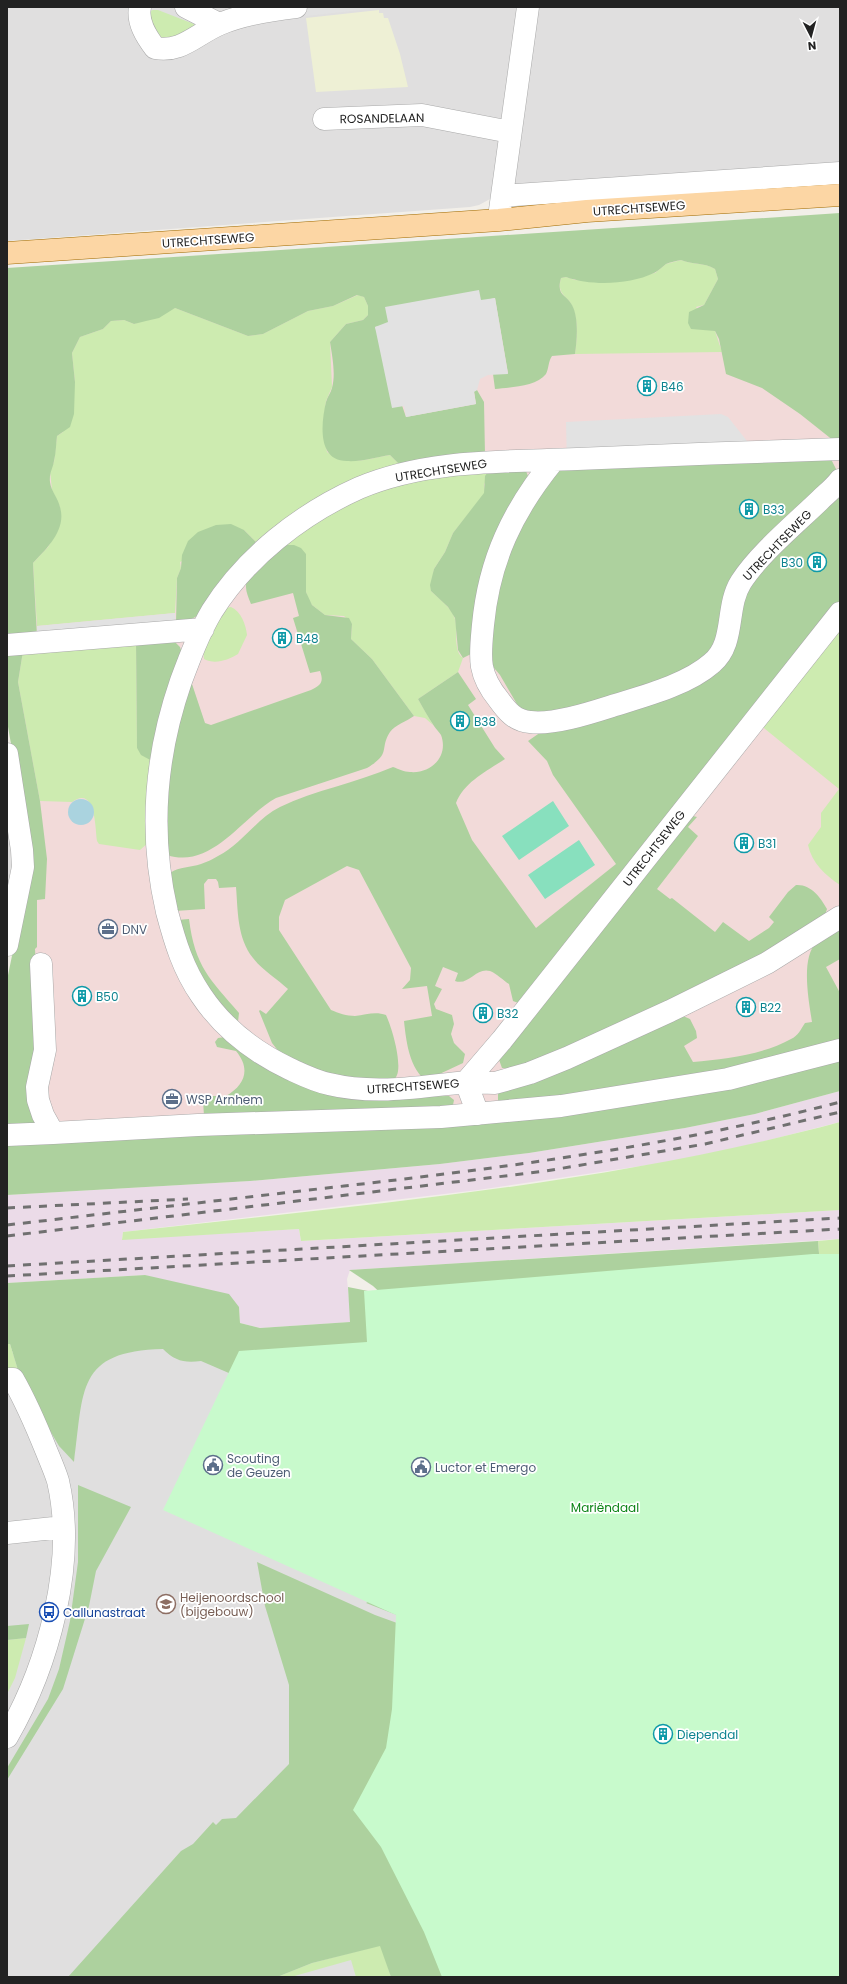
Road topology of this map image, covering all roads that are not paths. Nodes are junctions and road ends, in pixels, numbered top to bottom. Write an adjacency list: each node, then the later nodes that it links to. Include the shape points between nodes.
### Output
1 (140, 7): 5 (street, via 142,28 155,48 166,50 180,46)
2 (186, 7): 5 (street)
3 (296, 7): 5 (street, via 264,11)
4 (528, 7): 7 (street)
5 (219, 24)
6 (324, 119): 7 (street, ROSANDELAAN, via 422,115)
7 (510, 132): 10 (street)
8 (840, 174): 10 (street, UTRECHTSEWEG)
9 (840, 195): 11 (main road, UTRECHTSEWEG, via 587,211)
10 (502, 196): 11 (street)
11 (499, 220): 12 (main road, UTRECHTSEWEG)
12 (7, 253)
13 (840, 449): 14 (street, UTRECHTSEWEG)
14 (554, 460): 15 (street, UTRECHTSEWEG, via 515,515 498,550 485,602 480,654 482,672 495,695 511,715 528,722 540,723 605,709 674,685 713,663 722,652 733,600 742,581 755,564); 17 (street, UTRECHTSEWEG, via 493,462 417,471 382,480 346,495 317,510 275,540 248,565 213,610)
15 (839, 485)
16 (840, 613): 24 (street, UTRECHTSEWEG)
17 (202, 629): 18 (street); 24 (street, UTRECHTSEWEG, via 171,710 156,805 156,842 162,890 175,942 201,996 234,1034 263,1055 310,1078 361,1090 390,1090)
18 (7, 646)
19 (7, 754): 21 (street, via 23,867)
20 (840, 916): 24 (street, UTRECHTSEWEG, via 767,963 567,1058 530,1073 495,1083)
21 (7, 945)
22 (41, 964): 26 (street, via 45,1050 37,1087 43,1115)
23 (840, 1050): 25 (street, via 728,1079 561,1106)
24 (466, 1082): 25 (street, UTRECHTSEWEG)
25 (478, 1114): 26 (street, via 198,1125)
26 (53, 1134): 27 (street)
27 (7, 1136)
28 (7, 1379): 29 (street, via 13,1379 28,1404 58,1481)
29 (63, 1527): 30 (street); 31 (street, via 58,1606 20,1715)
30 (7, 1533)
31 (7, 1737)

